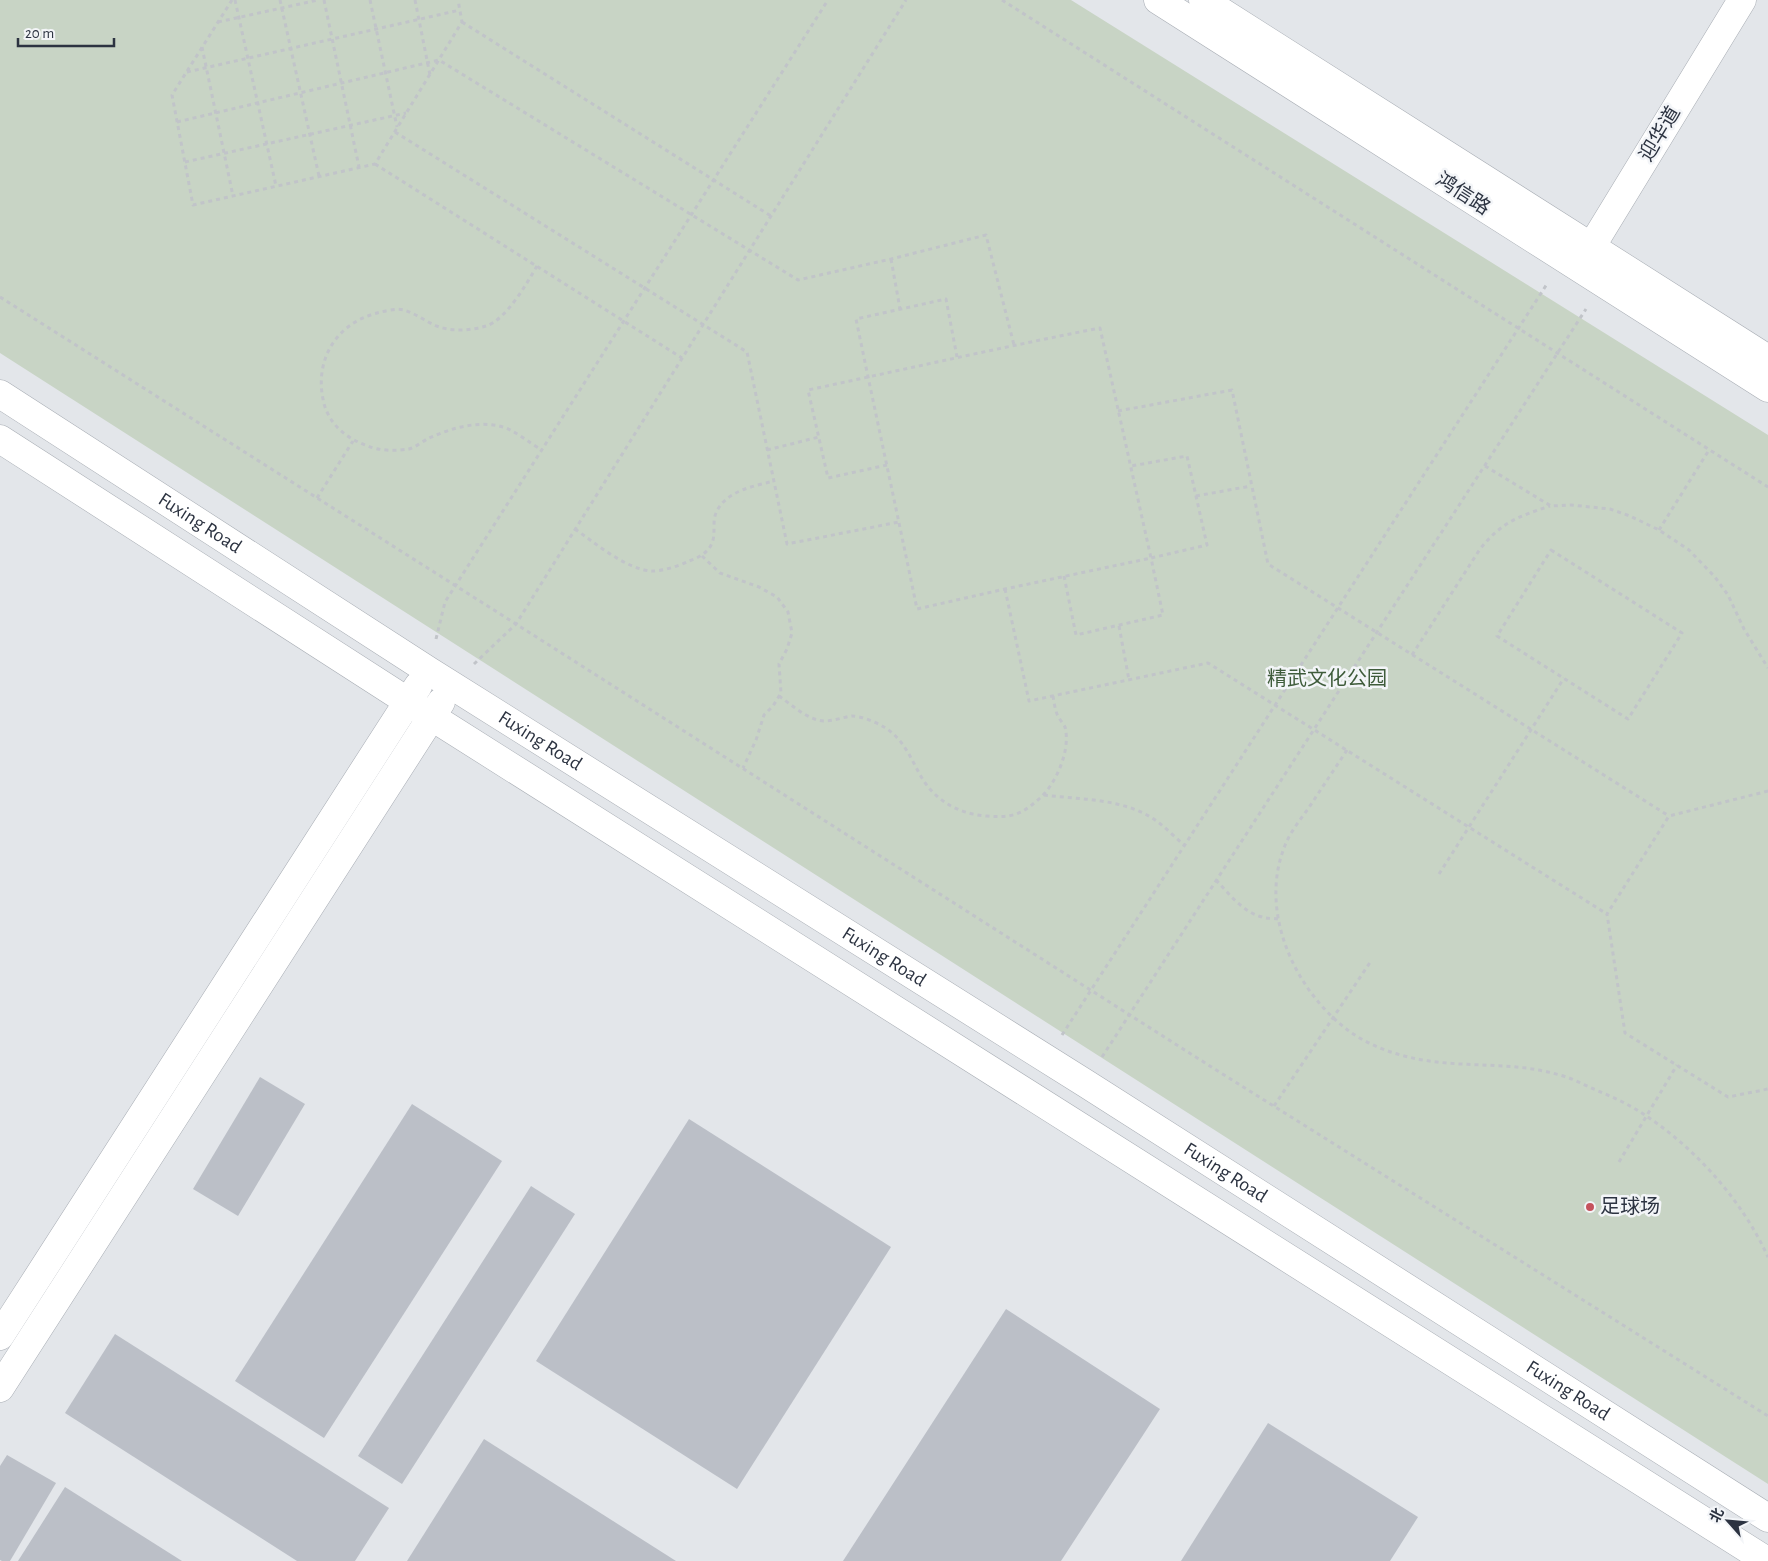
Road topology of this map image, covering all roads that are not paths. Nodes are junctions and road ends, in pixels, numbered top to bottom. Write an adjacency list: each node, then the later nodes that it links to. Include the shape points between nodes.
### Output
1 (1158, 0): 4 (street, 鸿信路)
2 (1203, 0): 4 (street, 鸿信路)
3 (1742, 0): 4 (street, 迎华道)
4 (1578, 257): 5 (street, 鸿信路); 6 (street, 鸿信路, via 1603,283)
5 (1768, 360)
6 (1768, 388)
7 (0, 394): 9 (street, Fuxing Road)
8 (0, 439): 11 (street, Fuxing Road)
9 (429, 671): 10 (street, Fuxing Road); 11 (street)
10 (452, 685): 12 (street); 15 (street, Fuxing Road)
11 (408, 700): 12 (street, Fuxing Road); 13 (street)
12 (432, 717): 14 (street); 16 (street, Fuxing Road)
13 (0, 1336)
14 (0, 1388)
15 (1768, 1518)
16 (1767, 1561)

